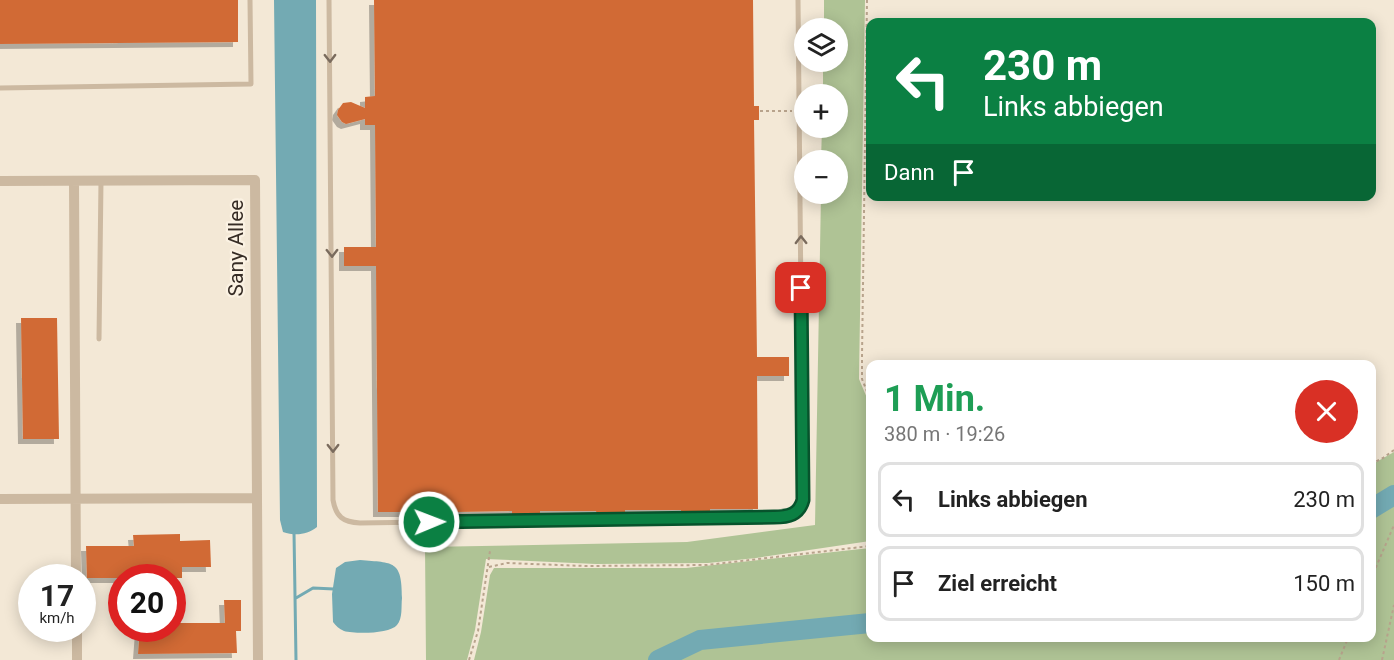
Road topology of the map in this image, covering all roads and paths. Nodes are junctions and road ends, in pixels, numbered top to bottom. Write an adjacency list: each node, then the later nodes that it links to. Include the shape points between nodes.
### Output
1 (250, 0): 8 (lane, via 250,84)
2 (329, 0): 11 (lane, one-way to 11, via 333,500 337,515 348,522 774,517 796,512 803,500)
3 (798, 0): 7 (lane)
4 (867, 0): 5 (path)
5 (867, 18)
6 (866, 71): 16 (path, via 862,379)
7 (800, 84)
8 (0, 88)
9 (760, 111): 10 (path)
10 (794, 111)
11 (800, 138)
12 (74, 181): 13 (street, Sany Allee); 14 (street, Sany Allee); 21 (street)
13 (101, 181): 15 (lane); 19 (street, Sany Allee, via 255,180)
14 (0, 182)
15 (99, 339)
16 (866, 389)
17 (1394, 450): 18 (path)
18 (1376, 462)
19 (257, 498): 21 (street); 32 (street, Sany Allee)
20 (0, 499): 21 (street)
21 (76, 499): 25 (street)
22 (1394, 525): 27 (path)
23 (866, 546): 26 (path, via 707,566 507,563)
24 (490, 550): 26 (path)
25 (76, 564)
26 (489, 567): 33 (path)
27 (1376, 567)
28 (1394, 605): 35 (path)
29 (76, 642): 31 (street)
30 (1346, 642): 34 (path)
31 (77, 660)
32 (258, 660)
33 (469, 660)
34 (1339, 660)
35 (1382, 660)

